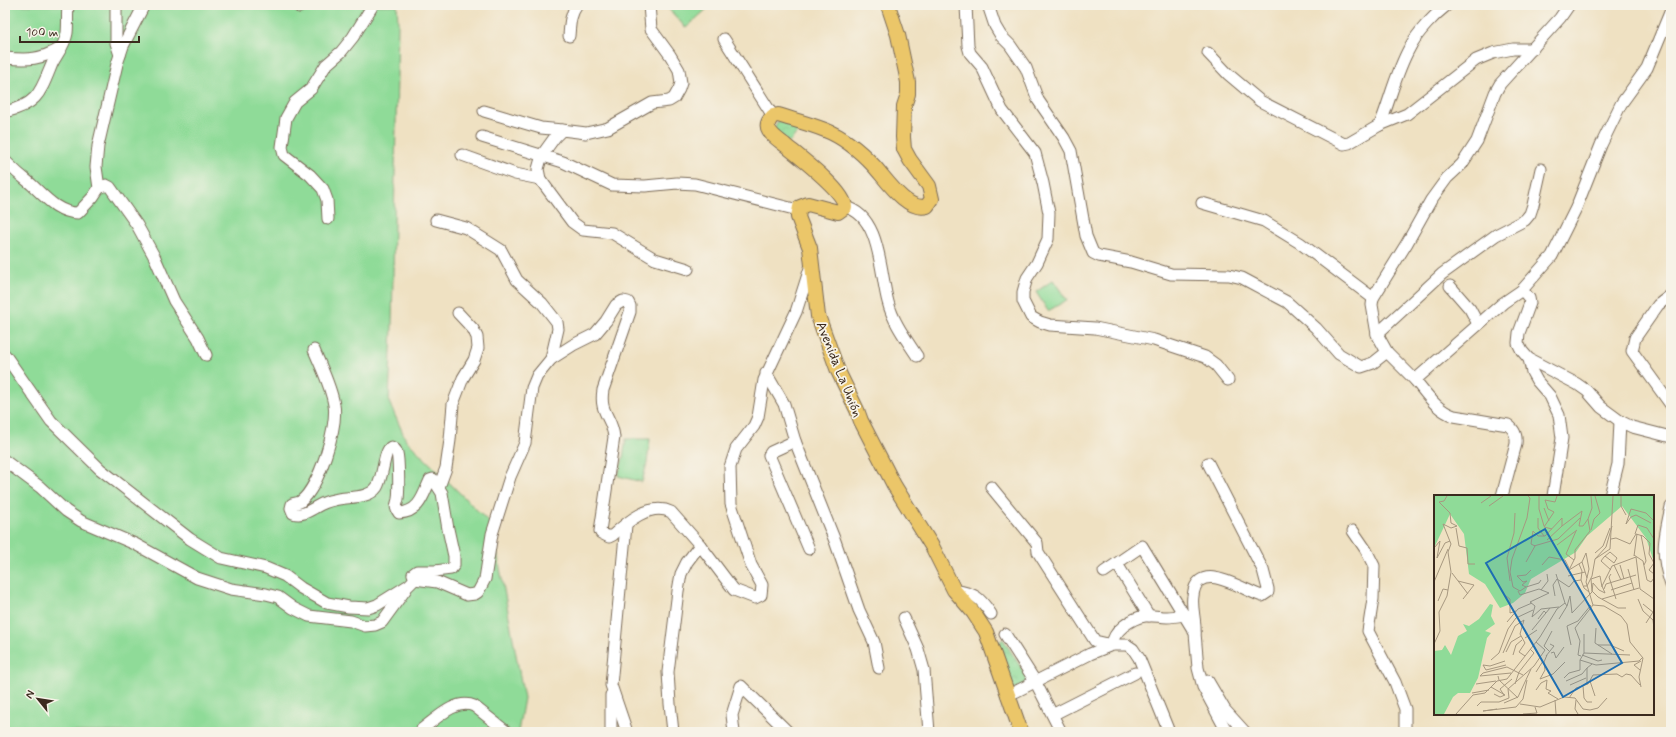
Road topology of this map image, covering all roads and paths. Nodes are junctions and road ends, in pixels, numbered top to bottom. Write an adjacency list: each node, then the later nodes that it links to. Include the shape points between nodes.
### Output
1 (68, 5): 15 (street, via 67,33)
2 (116, 5): 18 (street, via 116,43)
3 (144, 5): 18 (street)
4 (373, 5): 35 (street, via 353,37 326,65 311,90 295,102 286,118 282,147 284,155 310,175 323,189 327,200)
5 (577, 5): 13 (street, via 572,12)
6 (649, 5): 24 (street, via 651,30 679,70 679,89 674,98 652,103 608,128 586,133)
7 (888, 5): 22 (main road, via 898,35 908,82 904,106 904,149 929,186 932,199 928,206 914,206 890,186 874,166 850,145 826,130 778,115)
8 (966, 5): 54 (street, via 970,53 982,67 1002,110 1035,154 1043,183 1048,213 1048,239 1027,278 1023,292 1023,301 1031,316 1050,325 1095,328 1161,343 1205,357 1216,365)
9 (988, 5): 47 (street, via 1000,36 1010,45 1026,68 1038,100 1071,151 1086,236 1093,253 1171,274 1229,275 1242,278 1287,302 1316,328 1339,354 1361,367 1373,363)
10 (1447, 5): 23 (street, via 1410,45)
11 (1569, 5): 16 (street)
12 (1671, 10): 40 (street, via 1647,68 1621,104 1601,145 1576,208 1552,256)
13 (569, 36)
14 (724, 38): 22 (street)
15 (62, 48): 19 (street, via 34,59); 21 (street, via 41,91 30,103)
16 (1532, 49): 23 (street, via 1513,48 1476,60 1407,114); 42 (street, via 1500,84 1477,141 1462,164 1447,178 1431,200)
17 (1208, 54): 23 (street, via 1260,101 1344,144)
18 (120, 55): 31 (street, via 98,146 96,167)
19 (5, 58)
20 (484, 110): 24 (street, via 541,128)
21 (5, 112)
22 (773, 116): 33 (main road, via 768,127 772,134 833,187)
23 (1380, 125)
24 (562, 130): 27 (street)
25 (482, 137): 27 (street)
26 (462, 155): 30 (street, via 515,174)
27 (542, 155): 30 (street, via 538,169); 34 (street, via 612,185 695,184)
28 (5, 161): 31 (street, via 48,200 71,213 78,213)
29 (1541, 169): 45 (street, via 1533,206 1525,220 1496,235 1442,274)
30 (540, 179): 38 (street, via 572,222 583,230 612,233 655,259)
31 (99, 188): 49 (street, via 110,187 137,225 174,301)
32 (1202, 203): 42 (street, via 1264,221 1300,243)
33 (845, 207): 34 (main road, via 833,212 808,204); 50 (street, via 859,214 871,230 888,303 900,332)
34 (798, 210): 37 (main road, Avenida La Unión)
35 (328, 219)
36 (436, 220): 51 (street, via 466,228 501,250 518,280 557,322 558,329)
37 (812, 263): 53 (street, via 796,312); 76 (main road, Avenida La Unión, via 818,316 838,370 894,485 933,548)
38 (688, 269)
39 (1450, 286): 44 (street, via 1470,309)
40 (1522, 290): 44 (street, via 1503,302); 52 (street, via 1530,303 1518,343)
41 (1671, 295): 56 (street, via 1658,305 1635,338 1632,351)
42 (1373, 298): 45 (street)
43 (458, 313): 62 (street, via 473,329 478,348 453,404 446,468)
44 (1478, 324): 55 (street)
45 (1377, 334): 47 (street)
46 (314, 350): 62 (street, via 334,405 334,422 323,465 314,486 300,502 292,504 293,513 307,512 334,499 366,495 376,488 381,479 387,451 391,446 397,452 398,459 398,499 395,506 399,513 407,513 416,508 431,479)
47 (1388, 352): 55 (street)
48 (5, 355): 74 (street, via 51,421 100,469 190,539 221,558 266,568 285,576 327,603 349,607 377,606)
49 (206, 355)
50 (917, 356)
51 (551, 359): 68 (street, via 595,334 616,305 623,301 628,302 630,312 603,390 603,409 613,428 614,437 600,531 602,535 609,537); 74 (street, via 537,376 532,388 525,443 510,477 492,534 482,587 475,594 466,595 437,582)
52 (1529, 359): 57 (street, via 1577,384); 65 (street, via 1532,372 1550,396 1559,415 1562,438)
53 (766, 373): 59 (street, via 784,404); 70 (street, via 758,417 736,449 730,467 731,504 751,565 762,584 761,595 755,598 734,590)
54 (1228, 380)
55 (1415, 380): 64 (street, via 1440,410 1454,416 1508,425 1513,429 1516,444)
56 (1670, 401)
57 (1620, 421): 58 (street, via 1632,427); 66 (street, via 1618,464)
58 (1671, 437)
59 (794, 441): 71 (street, via 769,455); 85 (street, via 835,541 859,610 874,642)
60 (5, 460): 74 (street, via 81,521 135,544 197,578 232,589 278,597 309,616 375,626 382,622)
61 (1208, 463): 81 (street, via 1263,570 1268,592 1262,596 1237,584 1210,577 1203,578 1197,584 1193,596)
62 (439, 487): 74 (street, via 454,565 448,570 417,571 413,574)
63 (990, 487): 83 (street, via 1037,543 1038,552 1092,637 1101,643)
64 (1502, 495)
65 (1553, 495)
66 (1610, 495)
67 (1671, 507): 75 (street, via 1663,544 1665,568)
68 (626, 525): 70 (street, via 636,516 664,509 676,518); 88 (street)
69 (1353, 531): 105 (street, via 1374,566 1368,631 1395,682 1405,708)
70 (700, 545): 96 (street, via 681,574 678,591 668,672)
71 (809, 549)
72 (1117, 564): 73 (street); 78 (street, via 1142,546); 79 (street)
73 (1104, 572)
74 (412, 582)
75 (1671, 585)
76 (954, 590): 77 (street, via 973,594 985,604); 89 (main road, Avenida La Unión, via 986,632)
77 (991, 614)
78 (1183, 615): 79 (street); 81 (street)
79 (1149, 616): 83 (street, via 1132,620 1119,630 1112,639)
80 (904, 618): 91 (street, via 924,670)
81 (1195, 633): 84 (street)
82 (1005, 634): 87 (street)
83 (1112, 645): 87 (street); 102 (street, via 1127,645 1139,658)
84 (1196, 656): 103 (street, via 1203,687); 104 (street, via 1225,710)
85 (879, 668)
86 (1135, 672): 90 (street)
87 (1035, 681): 89 (street); 90 (street)
88 (611, 685): 94 (street); 95 (street)
89 (1007, 696): 100 (main road, Avenida La Unión)
90 (1054, 714): 101 (street)
91 (929, 727): 99 (street)
92 (422, 729): 93 (street, via 456,706 469,703)
93 (507, 732)
94 (611, 732)
95 (627, 732)
96 (673, 732)
97 (734, 732): 98 (street, via 732,715 741,686)
98 (788, 732)
99 (920, 732)
100 (1021, 732)
101 (1061, 732)
102 (1169, 732)
103 (1227, 732)
104 (1245, 732)
105 (1405, 732)

